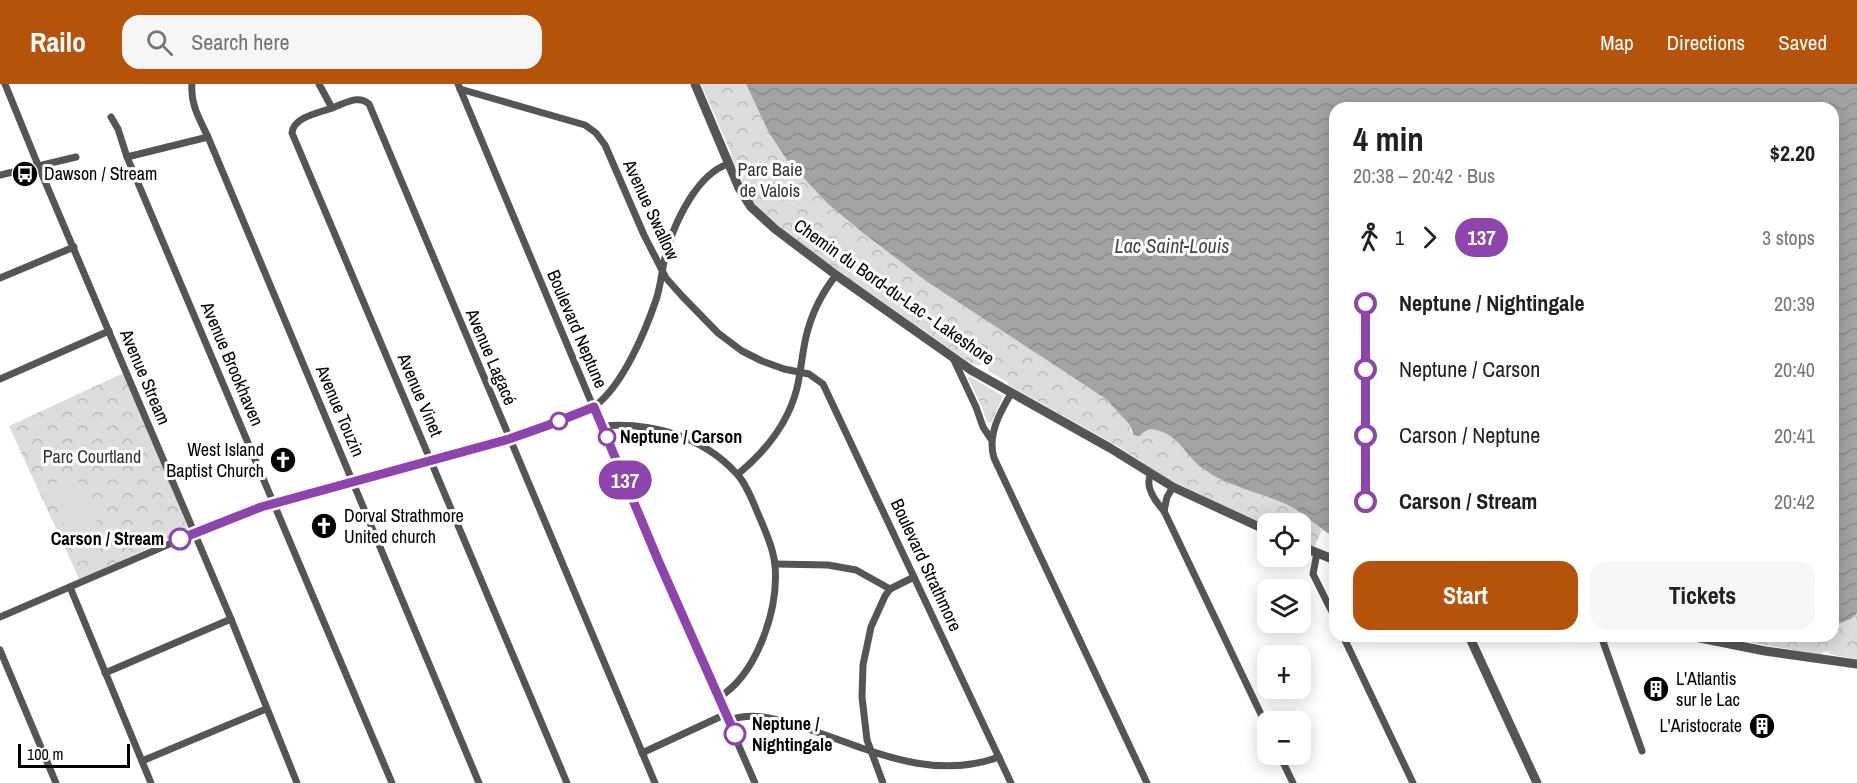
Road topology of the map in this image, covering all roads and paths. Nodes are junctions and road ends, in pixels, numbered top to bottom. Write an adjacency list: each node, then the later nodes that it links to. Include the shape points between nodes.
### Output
1 (192, 84): 8 (street, Avenue Touzin, via 195,110)
2 (319, 84): 6 (street)
3 (695, 84): 11 (street, Chemin du Bord-du-Lac - Lakeshore)
4 (4, 87): 12 (street, Avenue Stream)
5 (459, 87): 15 (street, Avenue Swallow, via 585,125 596,133); 23 (street, Boulevard Neptune)
6 (332, 108): 25 (street, Avenue Lagacé, via 359,99 369,104); 27 (street, Avenue Vinet, via 297,122 292,133)
7 (111, 117): 10 (street, Avenue Brookhaven)
8 (208, 137): 10 (street); 30 (street, Avenue Touzin)
9 (76, 157): 12 (street)
10 (127, 157): 32 (street, Avenue Brookhaven)
11 (728, 164): 15 (street, via 715,170 688,203 668,246); 16 (street, Chemin du Bord-du-Lac - Lakeshore, via 742,195 756,213)
12 (38, 165): 13 (street); 14 (street, Avenue Stream)
13 (0, 175)
14 (74, 247): 17 (street); 18 (street, Avenue Stream)
15 (663, 271): 20 (street, Avenue Swallow, via 728,342 755,358); 23 (street, via 638,347 612,388)
16 (836, 275): 19 (street, Chemin du Bord-du-Lac - Lakeshore); 20 (street, via 811,320)
17 (0, 278)
18 (109, 331): 21 (street); 35 (street, Avenue Stream)
19 (953, 358): 22 (street, Chemin du Bord-du-Lac - Lakeshore); 26 (street)
20 (800, 372): 28 (street, via 794,398 777,434); 40 (street, Boulevard Strathmore, via 814,376 826,388)
21 (0, 379)
22 (1012, 392): 26 (street); 29 (street, Chemin du Bord-du-Lac - Lakeshore)
23 (594, 407): 24 (street, Boulevard Neptune); 25 (street)
24 (602, 426): 28 (street, via 656,428 694,441); 53 (street, Boulevard Neptune)
25 (509, 439): 27 (street); 58 (street, Avenue Lagacé)
26 (991, 439): 73 (street, via 1004,482)
27 (431, 459): 30 (street); 68 (street, Avenue Vinet)
28 (738, 474): 39 (street, via 765,531)
29 (1151, 474): 31 (street, Chemin du Bord-du-Lac - Lakeshore); 33 (street, via 1149,485)
30 (353, 482): 32 (street); 67 (street, Avenue Touzin)
31 (1173, 487): 33 (street); 34 (street, Chemin du Bord-du-Lac - Lakeshore)
32 (274, 504): 35 (street); 66 (street, Avenue Brookhaven)
33 (1164, 511): 55 (street)
34 (1257, 526)
35 (195, 533): 41 (street); 45 (street, Avenue Stream)
36 (1311, 551): 37 (street)
37 (1317, 553): 38 (street); 43 (street, via 1313,574)
38 (1329, 558)
39 (775, 564): 42 (street, via 856,570); 53 (street, via 774,593 763,638 752,662 732,689)
40 (914, 577): 42 (street); 60 (street, Boulevard Strathmore)
41 (70, 587): 44 (street); 52 (street)
42 (890, 588): 59 (street, via 871,627 862,672)
43 (1329, 606)
44 (0, 617)
45 (231, 619): 52 (street); 54 (street, Avenue Stream)
46 (1346, 642): 75 (street)
47 (1472, 642): 76 (street)
48 (1603, 642): 57 (street)
49 (1720, 642): 51 (street)
50 (0, 650): 63 (street)
51 (1857, 664)
52 (105, 673): 61 (street)
53 (718, 698): 56 (street, Boulevard Neptune)
54 (266, 709): 61 (street); 65 (street, Avenue Stream)
55 (1259, 711)
56 (727, 717): 58 (street); 59 (street, via 771,717); 70 (street, Boulevard Neptune)
57 (1642, 751)
58 (642, 753): 69 (street, Avenue Lagacé)
59 (871, 753): 60 (street, via 932,769 969,766); 71 (street)
60 (999, 756): 72 (street, Boulevard Strathmore)
61 (142, 761): 64 (street)
62 (1285, 765): 74 (street)
63 (56, 783)
64 (151, 783)
65 (297, 783)
66 (392, 783)
67 (479, 783)
68 (567, 783)
69 (655, 783)
70 (755, 783)
71 (883, 783)
72 (1011, 783)
73 (1147, 783)
74 (1293, 783)
75 (1413, 783)
76 (1537, 783)

